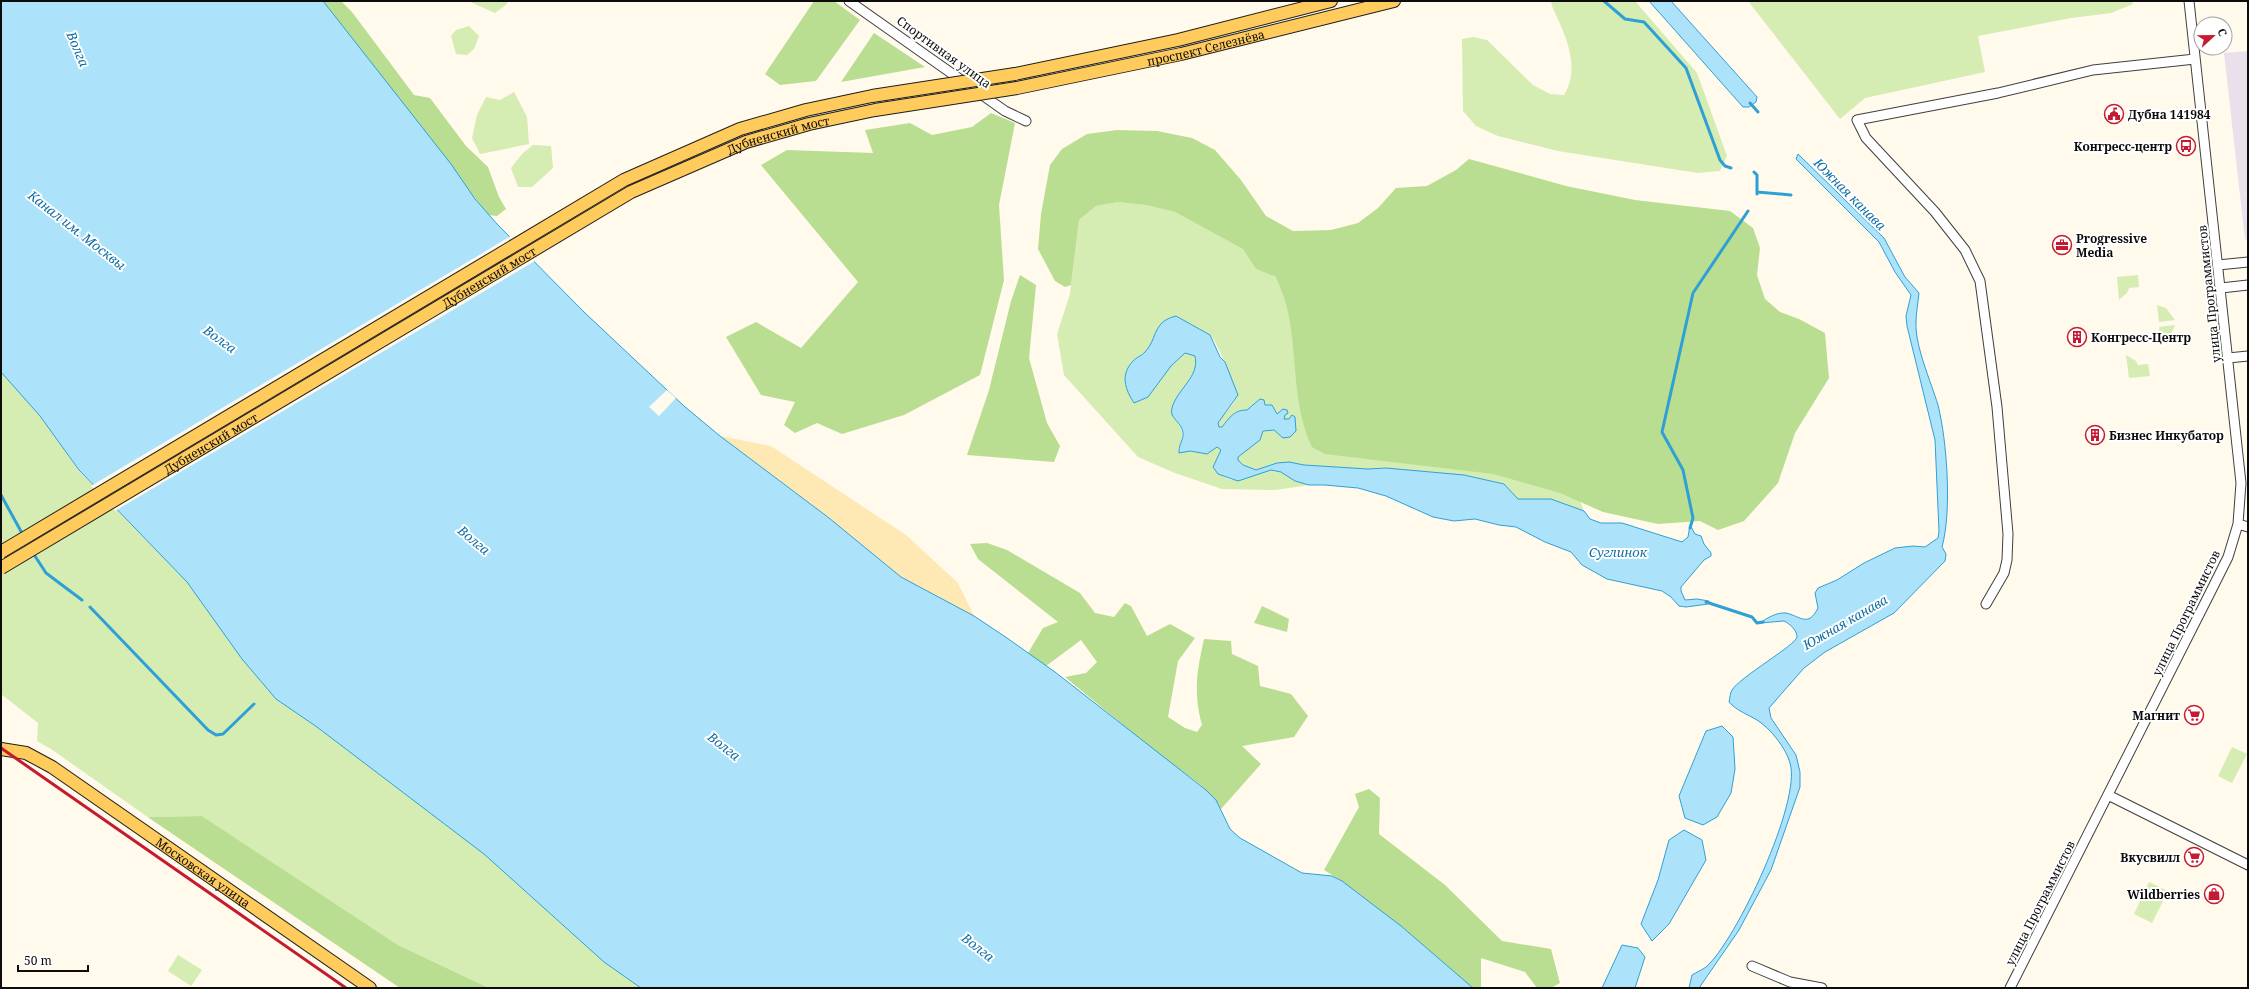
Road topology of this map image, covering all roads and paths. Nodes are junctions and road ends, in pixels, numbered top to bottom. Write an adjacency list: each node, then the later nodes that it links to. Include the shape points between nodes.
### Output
1 (849, 1): 8 (street, Спортивная улица, via 1005,111)
2 (1331, 1): 6 (main road, проспект Селезнёва, via 1178,40)
3 (1394, 1): 7 (main road, проспект Селезнёва, via 1181,54)
4 (2189, 1): 5 (street, улица Программистов)
5 (2195, 59): 10 (street, улица Программистов); 19 (street, via 2093,70 1857,120 1866,138 1935,212 1965,250 1980,281 1997,407 2008,534 2004,573)
6 (1015, 74): 17 (main road, Дубненский мост, bridge, via 872,96 806,110 740,129 624,180)
7 (1017, 88): 18 (main road, Дубненский мост, bridge, via 875,110 809,124 746,142 631,192)
8 (1026, 121)
9 (2248, 262): 10 (street)
10 (2218, 265): 12 (street, улица Программистов)
11 (2248, 285): 12 (street)
12 (2221, 288): 14 (street, улица Программистов)
13 (2248, 356): 14 (street)
14 (2228, 358): 15 (street, улица Программистов, via 2241,483)
15 (2238, 524): 16 (street); 21 (street, улица Программистов, via 2228,556)
16 (2248, 527)
17 (1, 552)
18 (1, 568)
19 (1986, 604)
20 (1, 749): 24 (main road, Московская улица, via 36,757)
21 (2108, 795): 22 (street); 26 (street, улица Программистов)
22 (2248, 865)
23 (1752, 966): 25 (street, via 1790,982)
24 (370, 988)
25 (1822, 988)
26 (2010, 988)

